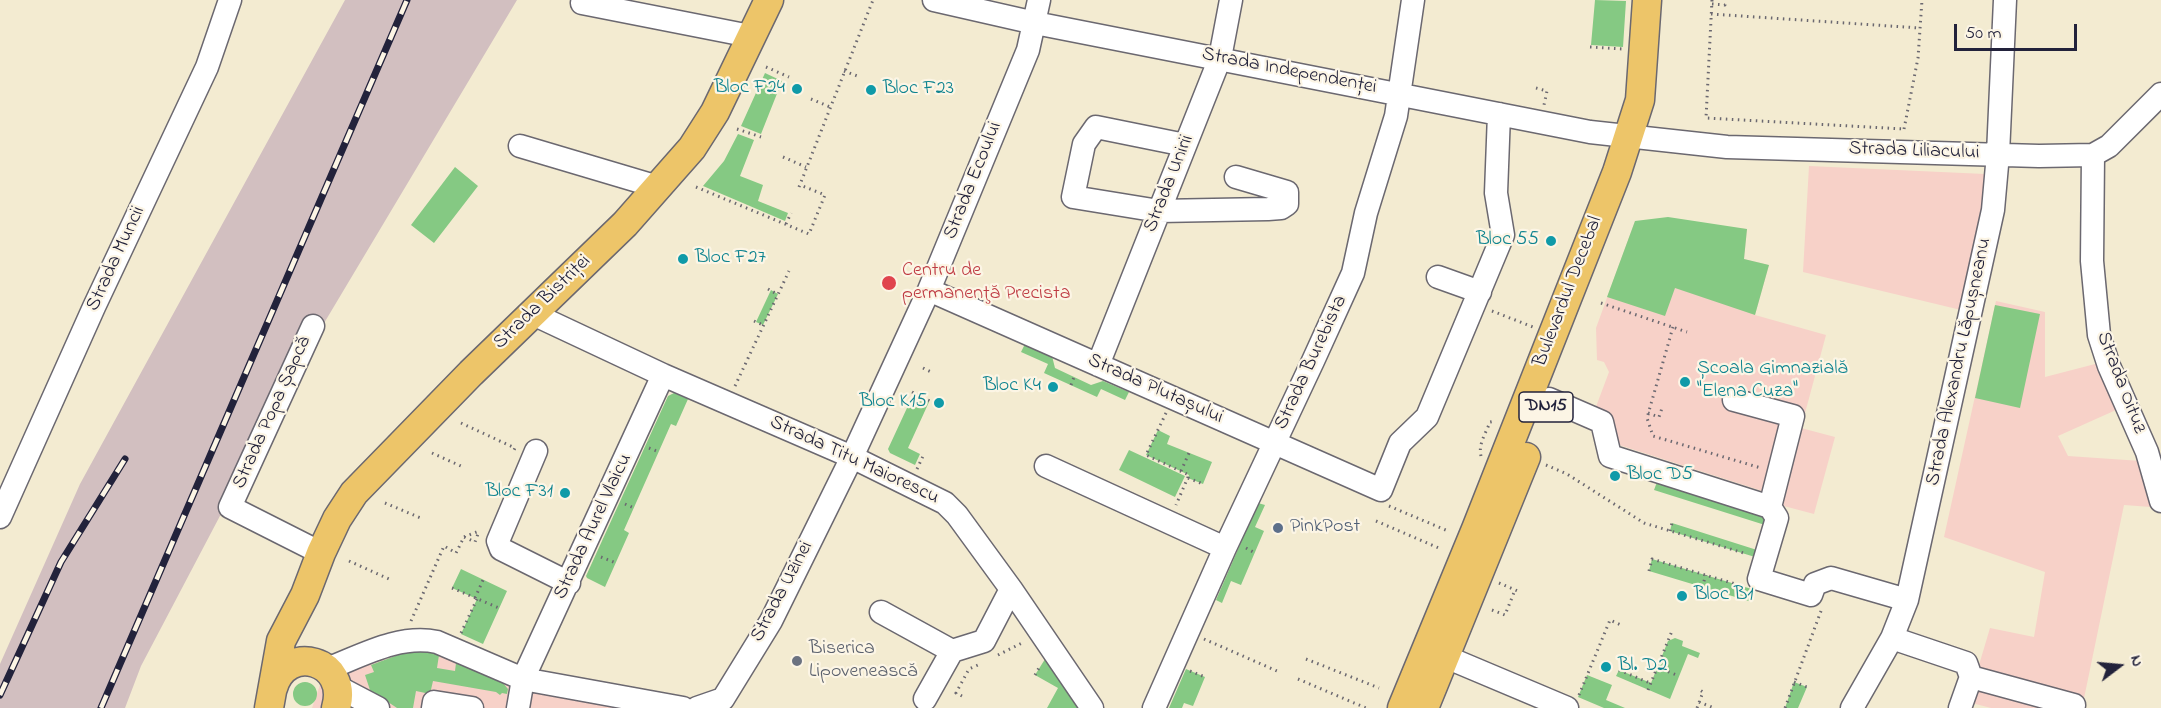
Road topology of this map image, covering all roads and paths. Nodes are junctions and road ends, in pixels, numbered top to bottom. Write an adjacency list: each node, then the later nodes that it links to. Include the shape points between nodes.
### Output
1 (230, 0): 98 (street, Strada Muncii, via 207,67)
2 (769, 0): 18 (main road, Strada Bistriței)
3 (873, 0): 23 (path)
4 (934, 0): 16 (street, Strada Independenței)
5 (1039, 0): 16 (street, Strada Ecoului)
6 (1231, 0): 21 (street, Strada Unirii)
7 (1413, 0): 27 (street, Strada Burebista)
8 (1647, 0): 34 (main road, Bulevardul Decebal / DN15)
9 (1663, 0): 34 (main road, Bulevardul Decebal / DN15, via 1655,101)
10 (1725, 0): 13 (path, via 1725,4)
11 (1922, 0): 17 (path)
12 (2005, 0): 38 (street, Strada Alexandru Lăpușneanu)
13 (1712, 2): 15 (path)
14 (582, 3): 18 (street)
15 (1712, 14): 17 (path); 17 (path, via 1706,118 1904,129)
16 (1035, 23): 21 (street, Strada Independenței); 51 (street, Strada Ecoului, via 1028,50)
17 (1920, 28)
18 (750, 36): 43 (main road, Strada Bistriței, via 704,131)
19 (1590, 47): 20 (path)
20 (1627, 49)
21 (1220, 58): 27 (street, Strada Independenței); 36 (street, Strada Unirii)
22 (766, 67): 24 (path)
23 (844, 71): 25 (path); 30 (path)
24 (789, 77)
25 (861, 77)
26 (1536, 88): 31 (path, via 1547,91)
27 (1401, 94): 32 (street, Strada Independenței); 77 (street, Strada Burebista, via 1353,273)
28 (2161, 94): 39 (street, via 2109,146)
29 (811, 99): 30 (path)
30 (830, 107): 41 (path)
31 (1542, 113)
32 (1498, 114): 34 (street, Strada Independenței, via 1590,132); 53 (street, via 1496,193 1503,235)
33 (737, 129): 35 (path)
34 (1636, 136): 38 (street, Strada Liliacului, via 1727,147); 70 (main road, Bulevardul Decebal / DN15, via 1635,171); 176 (main road, Bulevardul Decebal / DN15, via 1617,172)
35 (761, 137)
36 (1185, 145): 45 (street, Strada Unirii); 45 (street, via 1096,128 1084,144 1073,196)
37 (520, 146): 43 (street)
38 (1998, 154): 39 (street, Strada Liliacului); 130 (street, Strada Alexandru Lăpușneanu, via 1993,210)
39 (2093, 155): 93 (street, Strada Oituz, via 2091,261 2099,335 2147,453)
40 (783, 158): 41 (path)
41 (807, 167): 47 (path, via 799,186 825,195 809,234)
42 (1236, 177): 45 (street, via 1287,192 1287,204 1268,209)
43 (658, 187): 55 (main road, Strada Bistriței)
44 (696, 187): 47 (path)
45 (1159, 211): 62 (street, Strada Unirii)
46 (791, 213): 47 (path)
47 (786, 225)
48 (789, 271): 52 (path)
49 (1438, 276): 53 (street)
50 (768, 289): 52 (path)
51 (929, 290): 62 (street, Strada Plutașului); 82 (street, Strada Ecoului)
52 (778, 294): 57 (path)
53 (1477, 298): 59 (path); 91 (street, via 1427,417 1400,443)
54 (1601, 303): 60 (path)
55 (533, 314): 65 (street, Strada Titu Maiorescu); 111 (main road, Strada Bistriței, via 354,493 336,519)
56 (754, 321): 57 (path)
57 (763, 325): 68 (path)
58 (313, 326): 111 (street, Strada Popa Șapcă, via 230,507)
59 (1533, 327)
60 (1672, 327): 61 (path); 75 (path)
61 (1687, 332)
62 (1098, 364): 77 (street, Strada Plutașului)
63 (923, 368): 64 (path)
64 (933, 373)
65 (663, 375): 82 (street, Strada Titu Maiorescu); 121 (street, Strada Aurel Vlaicu)
66 (1074, 377): 67 (path)
67 (1071, 385)
68 (733, 390)
69 (912, 392): 72 (path)
70 (1549, 399): 95 (street, via 1602,422 1610,456); 142 (main road, Bulevardul Decebal / DN15)
71 (1734, 400): 88 (street, via 1793,416)
72 (930, 401)
73 (1662, 408): 75 (path, via 1659,417)
74 (1168, 409): 87 (path, via 1146,455)
75 (1648, 413): 88 (path, via 1653,436)
76 (461, 423): 78 (path)
77 (1275, 443): 91 (street, Strada Plutașului); 108 (street, Strada Burebista)
78 (525, 450): 121 (street, via 498,541 501,549)
79 (432, 453): 85 (path)
80 (1189, 453): 87 (path)
81 (924, 454): 86 (path)
82 (852, 457): 125 (street, Strada Titu Maiorescu, via 945,503); 172 (street, Strada Uzinei, via 771,621 723,699)
83 (1539, 462): 104 (path, via 1567,474 1644,523)
84 (1046, 466): 108 (street)
85 (463, 467)
86 (916, 469)
87 (1181, 471): 89 (path)
88 (1779, 473): 95 (street)
89 (1188, 478): 90 (path); 97 (path)
90 (1203, 484)
91 (1382, 497): 103 (path)
92 (620, 501): 96 (path)
93 (2161, 501)
94 (385, 503): 99 (path)
95 (1770, 507): 113 (street, via 1777,518)
96 (634, 508)
97 (1174, 509)
98 (0, 517)
99 (423, 519)
100 (1376, 521): 110 (path)
101 (1672, 523): 104 (path)
102 (479, 531): 105 (path)
103 (1448, 531)
104 (1670, 531): 109 (path)
105 (464, 537): 107 (path); 135 (path, via 456,553 444,546)
106 (1727, 540): 109 (path)
107 (475, 542)
108 (1225, 548): 174 (street, Strada Burebista)
109 (1725, 548): 113 (path)
110 (1441, 549)
111 (321, 553): 128 (main road, Strada Bistriței)
112 (596, 555): 115 (path)
113 (1765, 560): 130 (street, via 1759,579 1811,595 1815,584 1831,578)
114 (349, 561): 118 (path)
115 (616, 563)
116 (1648, 571): 117 (path, via 1652,559)
117 (1706, 575): 122 (path); 123 (path)
118 (389, 579)
119 (483, 580): 129 (path)
120 (1495, 582): 126 (path)
121 (569, 583): 151 (street, Strada Aurel Vlaicu)
122 (1702, 587)
123 (1745, 587)
124 (452, 588): 129 (path)
125 (1011, 589): 141 (street, via 984,641); 173 (street, Strada Titu Maiorescu)
126 (1515, 590): 127 (path); 133 (path, via 1505,615)
127 (1520, 592)
128 (305, 595): 153 (main road, Strada Bistriței, via 299,636); 163 (main road, Strada Bistriței, via 281,641)
129 (476, 598): 131 (path); 138 (path)
130 (1907, 600): 140 (street, Strada Alexandru Lăpușneanu)
131 (499, 608)
132 (1822, 609): 154 (path)
133 (1492, 610)
134 (880, 612): 141 (street)
135 (409, 625)
136 (1622, 625): 165 (path, via 1610,620)
137 (1672, 631): 144 (path)
138 (460, 635)
139 (1200, 637): 147 (path)
140 (1892, 638): 150 (street, via 1966,663); 181 (street, Strada Alexandru Lăpușneanu)
141 (952, 651): 162 (street)
142 (1446, 657): 165 (street); 177 (main road, Bulevardul Decebal / DN15)
143 (1306, 659): 157 (path)
144 (1657, 668): 148 (path); 155 (path)
145 (1186, 669): 149 (path)
146 (1618, 670): 155 (path)
147 (1277, 671)
148 (1679, 676)
149 (1205, 677)
150 (1971, 677): 166 (street); 182 (street)
151 (523, 679): 153 (street, via 426,640 396,643); 170 (street, Strada Aurel Vlaicu); 171 (street)
152 (1298, 679): 175 (path)
153 (327, 681): 163 (main road, Strada Bistriței, via 293,663 282,671); 167 (street)
154 (1794, 682): 156 (path); 180 (path)
155 (1651, 683): 158 (path)
156 (1807, 687)
157 (1379, 688)
158 (1648, 690)
159 (1700, 690): 164 (path, via 1703,692)
160 (956, 693): 161 (path)
161 (962, 696)
162 (925, 699)
163 (273, 701)
164 (1699, 702): 178 (path); 179 (path)
165 (1573, 703)
166 (2074, 705)
167 (378, 708)
168 (433, 708): 169 (street, via 434,702)
169 (472, 708)
170 (518, 708)
171 (683, 708)
172 (697, 708)
173 (1092, 708)
174 (1154, 708)
175 (1366, 708)
176 (1402, 708)
177 (1425, 708)
178 (1697, 708)
179 (1714, 708)
180 (1785, 708)
181 (1852, 708)
182 (1960, 708)

